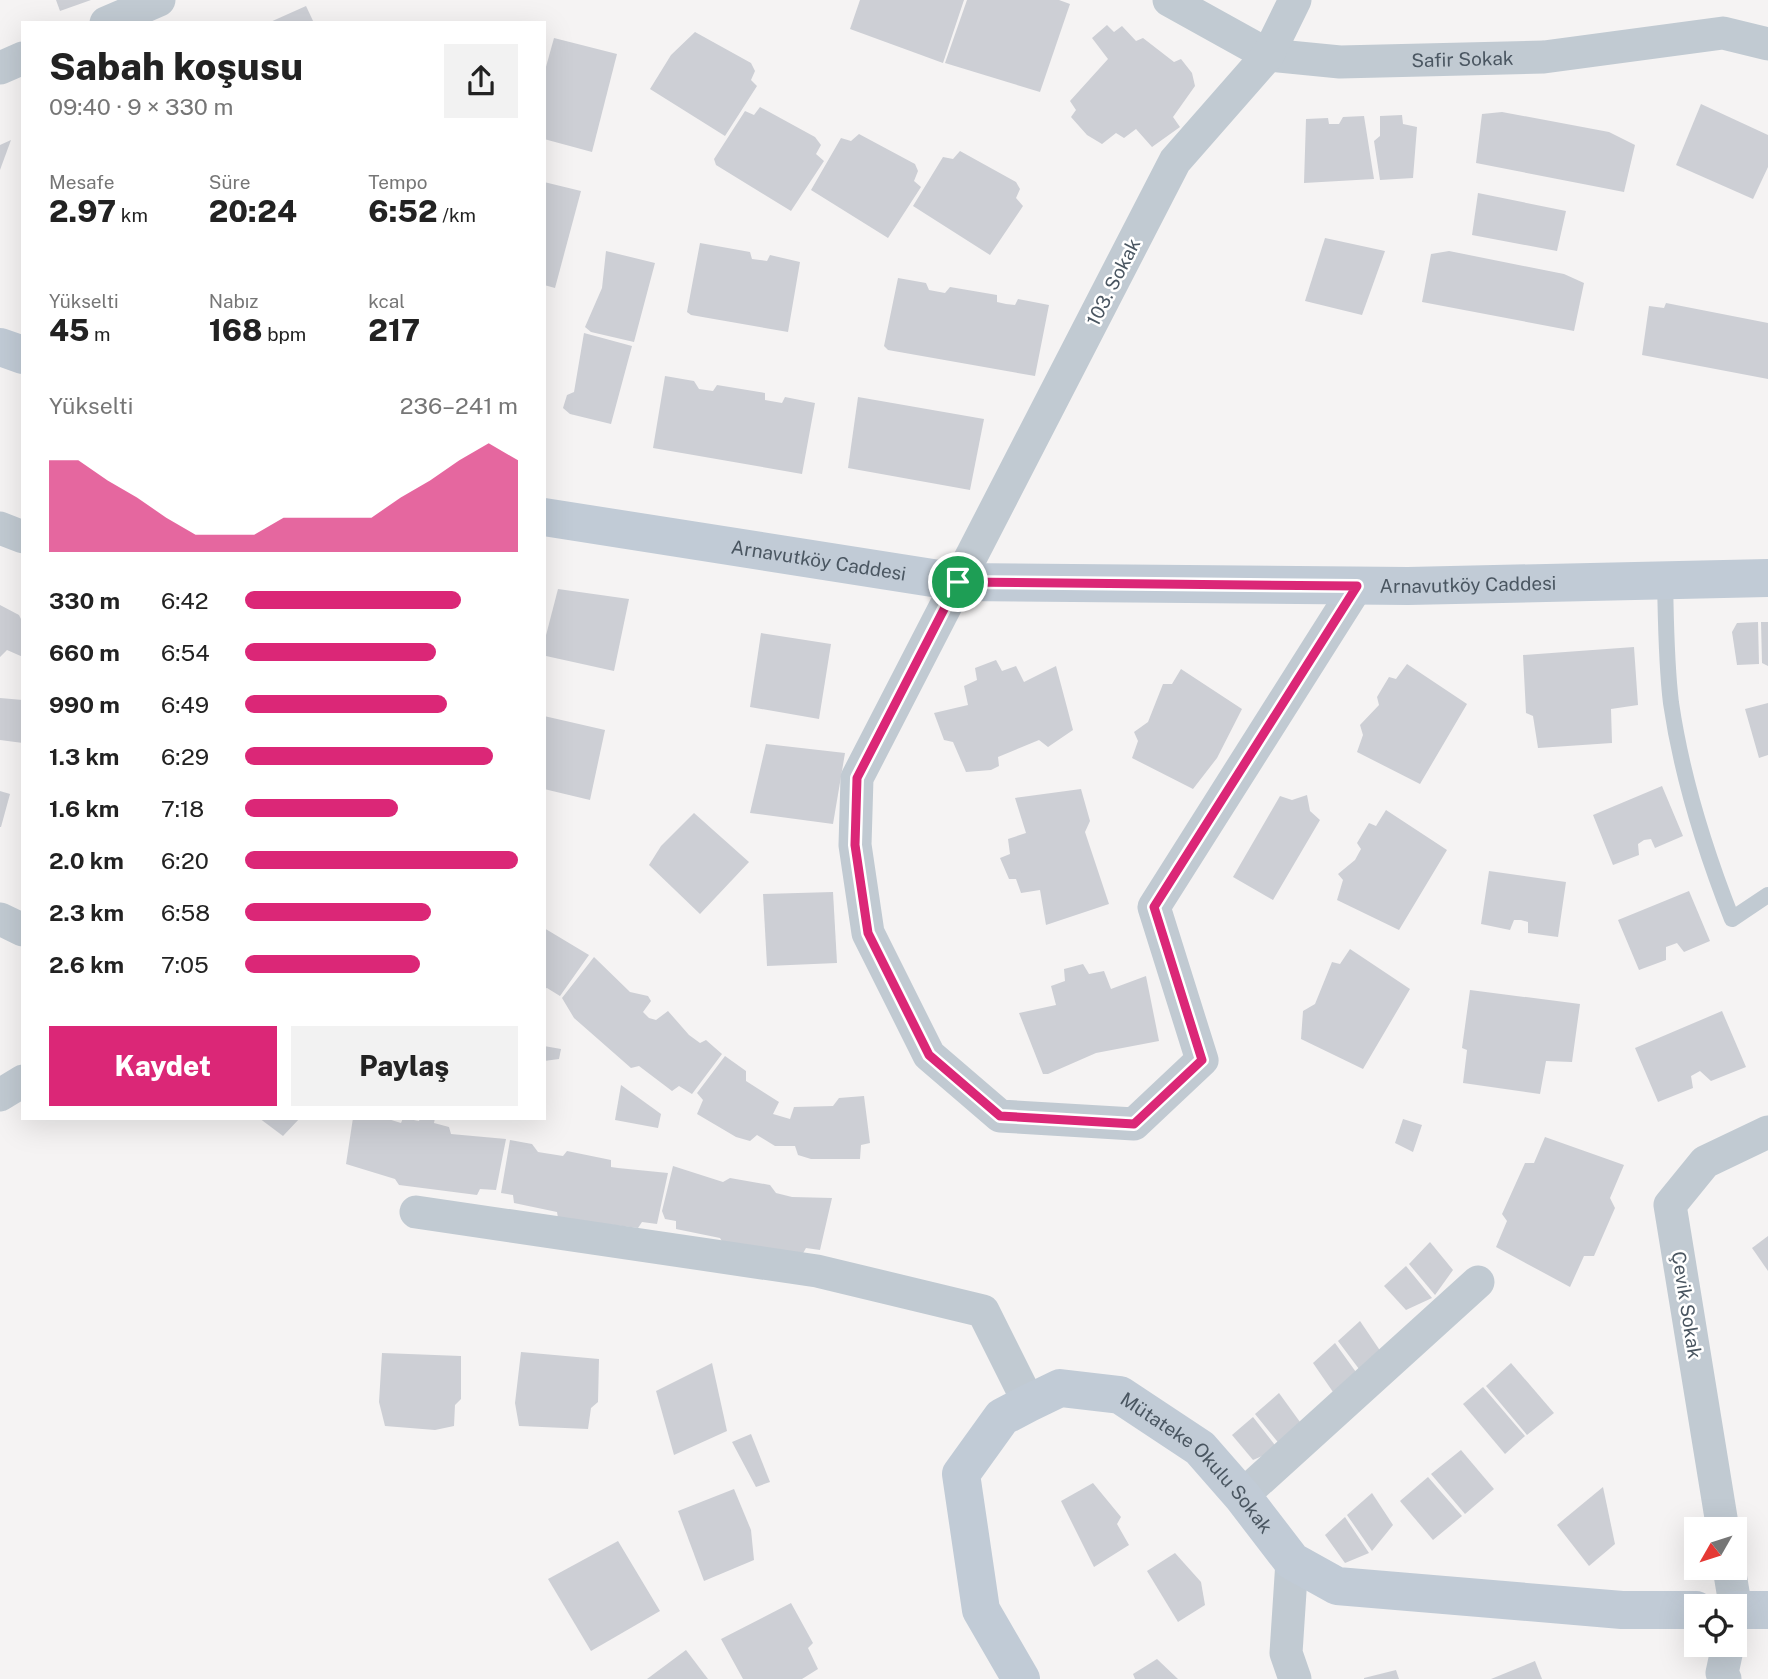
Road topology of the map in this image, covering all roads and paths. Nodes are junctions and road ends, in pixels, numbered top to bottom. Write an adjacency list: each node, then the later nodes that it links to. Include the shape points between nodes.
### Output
1 (159, 0): 4 (street)
2 (1169, 0): 6 (street, Safir Sokak)
3 (1294, 0): 6 (street, 103. Sokak)
4 (111, 21)
5 (1768, 44): 6 (street, Safir Sokak, via 1723,33 1544,57 1340,62)
6 (1268, 55): 16 (street, 103. Sokak, via 1175,161)
7 (21, 59): 8 (street)
8 (0, 68)
9 (0, 347): 10 (street)
10 (21, 354)
11 (546, 517): 16 (street, Arnavutköy Caddesi)
12 (0, 528): 13 (street)
13 (21, 536)
14 (1768, 578): 15 (street, Arnavutköy Caddesi)
15 (1665, 580): 17 (street, Arnavutköy Caddesi); 18 (lane, via 1671,701 1688,787 1712,867 1732,919)
16 (958, 582): 17 (street, Arnavutköy Caddesi); 17 (street, 103. Sokak, via 857,778 855,845 868,933 929,1055 1000,1116 1134,1124 1202,1060 1154,907)
17 (1357, 586)
18 (1768, 895)
19 (0, 919): 20 (street)
20 (21, 929)
21 (21, 1082): 22 (street)
22 (0, 1095)
23 (1768, 1132): 28 (street, Çevik Sokak, via 1705,1161 1670,1205)
24 (416, 1212): 26 (street, via 817,1271 983,1311)
25 (1478, 1282): 27 (street)
26 (1028, 1403): 27 (street, Mütateke Okulu Sokak, via 1060,1388 1120,1395 1200,1448); 32 (street, Mütateke Okulu Sokak, via 1002,1417 961,1474 981,1610)
27 (1242, 1496): 29 (street, Mütateke Okulu Sokak)
28 (1721, 1517)
29 (1292, 1561): 30 (street, Mütateke Okulu Sokak, via 1337,1586 1622,1610); 33 (street, via 1286,1653)
30 (1684, 1610)
31 (1727, 1657): 34 (street, via 1722,1673)
32 (1021, 1679)
33 (1294, 1679)
34 (1725, 1679)

